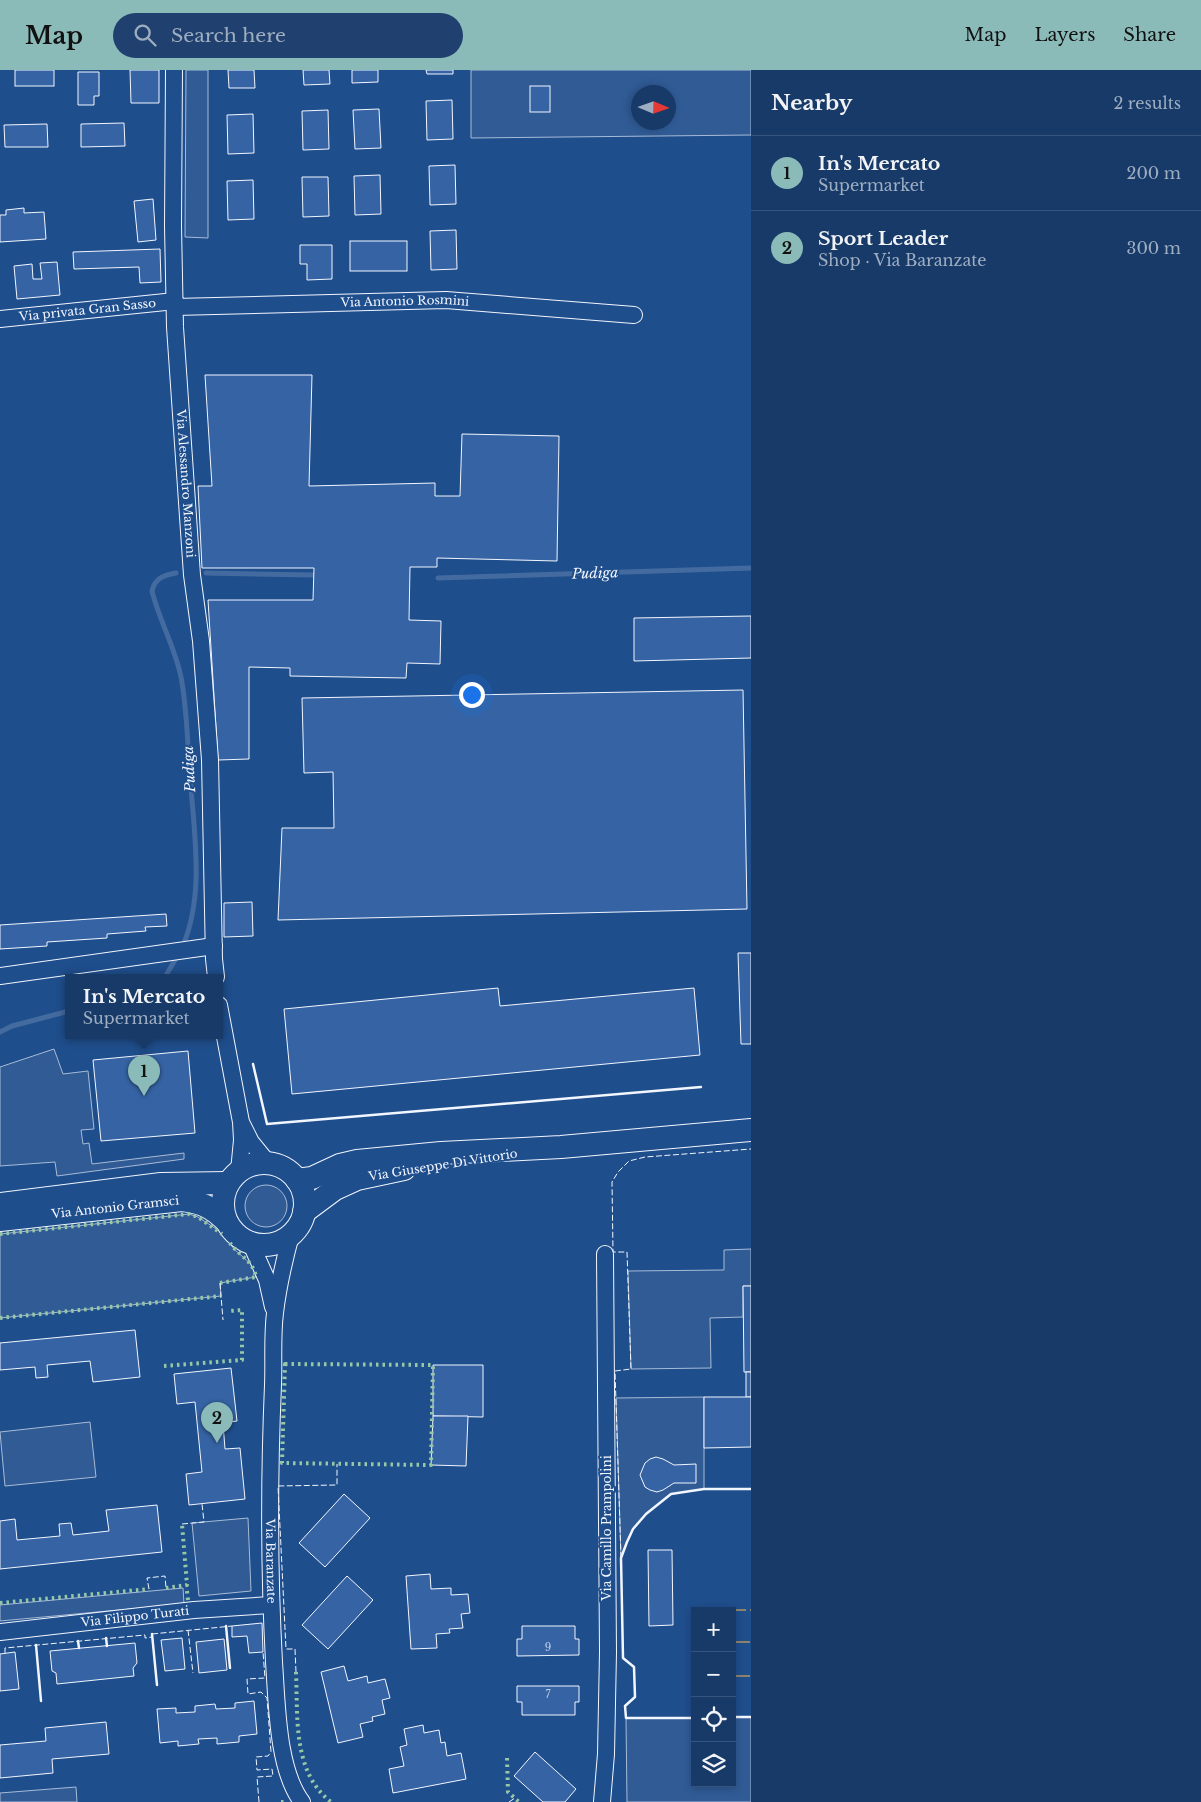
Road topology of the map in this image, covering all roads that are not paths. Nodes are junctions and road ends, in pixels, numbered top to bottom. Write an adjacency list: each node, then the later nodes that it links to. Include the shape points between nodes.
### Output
1 (174, 70): 2 (street, Via Alessandro Manzoni)
2 (175, 304): 3 (street, Via Antonio Rosmini, via 446,300); 4 (street, Via privata Gran Sasso); 5 (street, Via Alessandro Manzoni, via 191,565 210,760)
3 (634, 315)
4 (0, 319)
5 (214, 946): 6 (street); 7 (street)
6 (216, 974)
7 (0, 976)
8 (223, 1026): 9 (street)
9 (241, 1122): 12 (street); 13 (street, via 242,1140)
10 (751, 1130): 11 (street, Via Giuseppe Di Vittorio)
11 (561, 1147): 14 (street, Via Giuseppe Di Vittorio, via 357,1161 312,1178); 16 (street, Via Giuseppe Di Vittorio, via 357,1179 335,1189)
12 (268, 1163): 13 (street, via 253,1164); 14 (street, via 279,1166)
13 (233, 1177): 15 (street, Via Antonio Gramsci); 18 (street, via 223,1195)
14 (297, 1180): 16 (street, via 305,1201)
15 (0, 1204)
16 (304, 1212): 19 (street, via 302,1221)
17 (0, 1220): 18 (street, Via Antonio Gramsci, via 182,1200 212,1208)
18 (225, 1220): 20 (street, via 240,1239)
19 (291, 1235): 20 (street, via 279,1243); 22 (street, Via Baranzate)
20 (251, 1244): 22 (street, Via Baranzate, via 267,1280)
21 (606, 1254): 26 (street, Via Camillo Prampolini, via 608,1661)
22 (275, 1314): 23 (street, Via Baranzate, via 270,1472)
23 (271, 1605): 24 (street, Via Filippo Turati); 25 (street, Via Baranzate, via 281,1740 289,1778)
24 (0, 1632)
25 (302, 1802)
26 (602, 1802)

